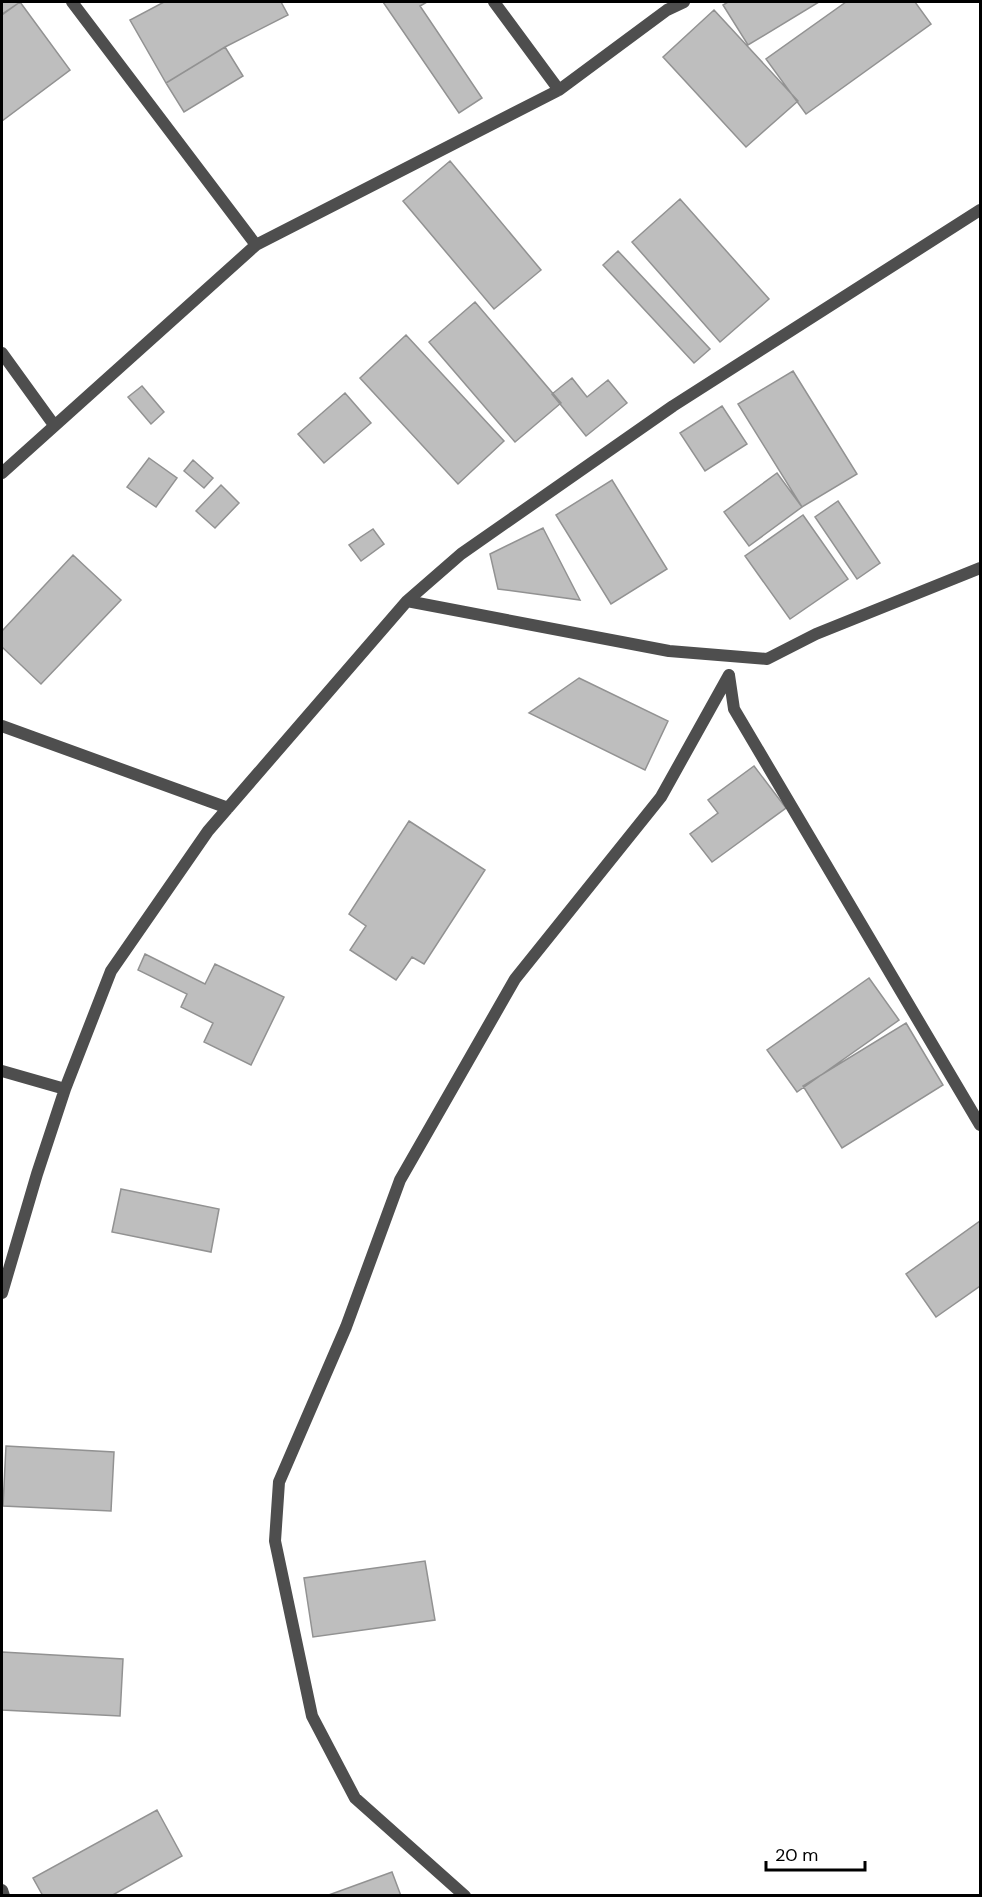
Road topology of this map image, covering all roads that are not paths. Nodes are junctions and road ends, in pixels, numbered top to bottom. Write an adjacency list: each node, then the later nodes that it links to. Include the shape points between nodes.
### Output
1 (72, 2): 6 (street)
2 (494, 2): 4 (street)
3 (684, 2): 4 (street, via 667,10)
4 (559, 90): 6 (street)
5 (981, 210): 11 (street, via 673,406 461,554)
6 (256, 245): 8 (street)
7 (2, 353): 8 (street)
8 (54, 425): 9 (street)
9 (2, 473)
10 (981, 568): 11 (street, via 816,634 767,660 669,651)
11 (407, 601): 13 (street)
12 (2, 726): 13 (street)
13 (228, 808): 15 (street, via 111,971)
14 (2, 1071): 15 (street)
15 (65, 1089): 17 (street)
16 (981, 1125): 20 (street, via 734,709 729,675 661,797 515,979 400,1180 346,1327 279,1482 275,1541 312,1716 355,1798)
17 (2, 1293)
18 (2, 1890): 19 (street)
19 (4, 1896)
20 (465, 1896)

